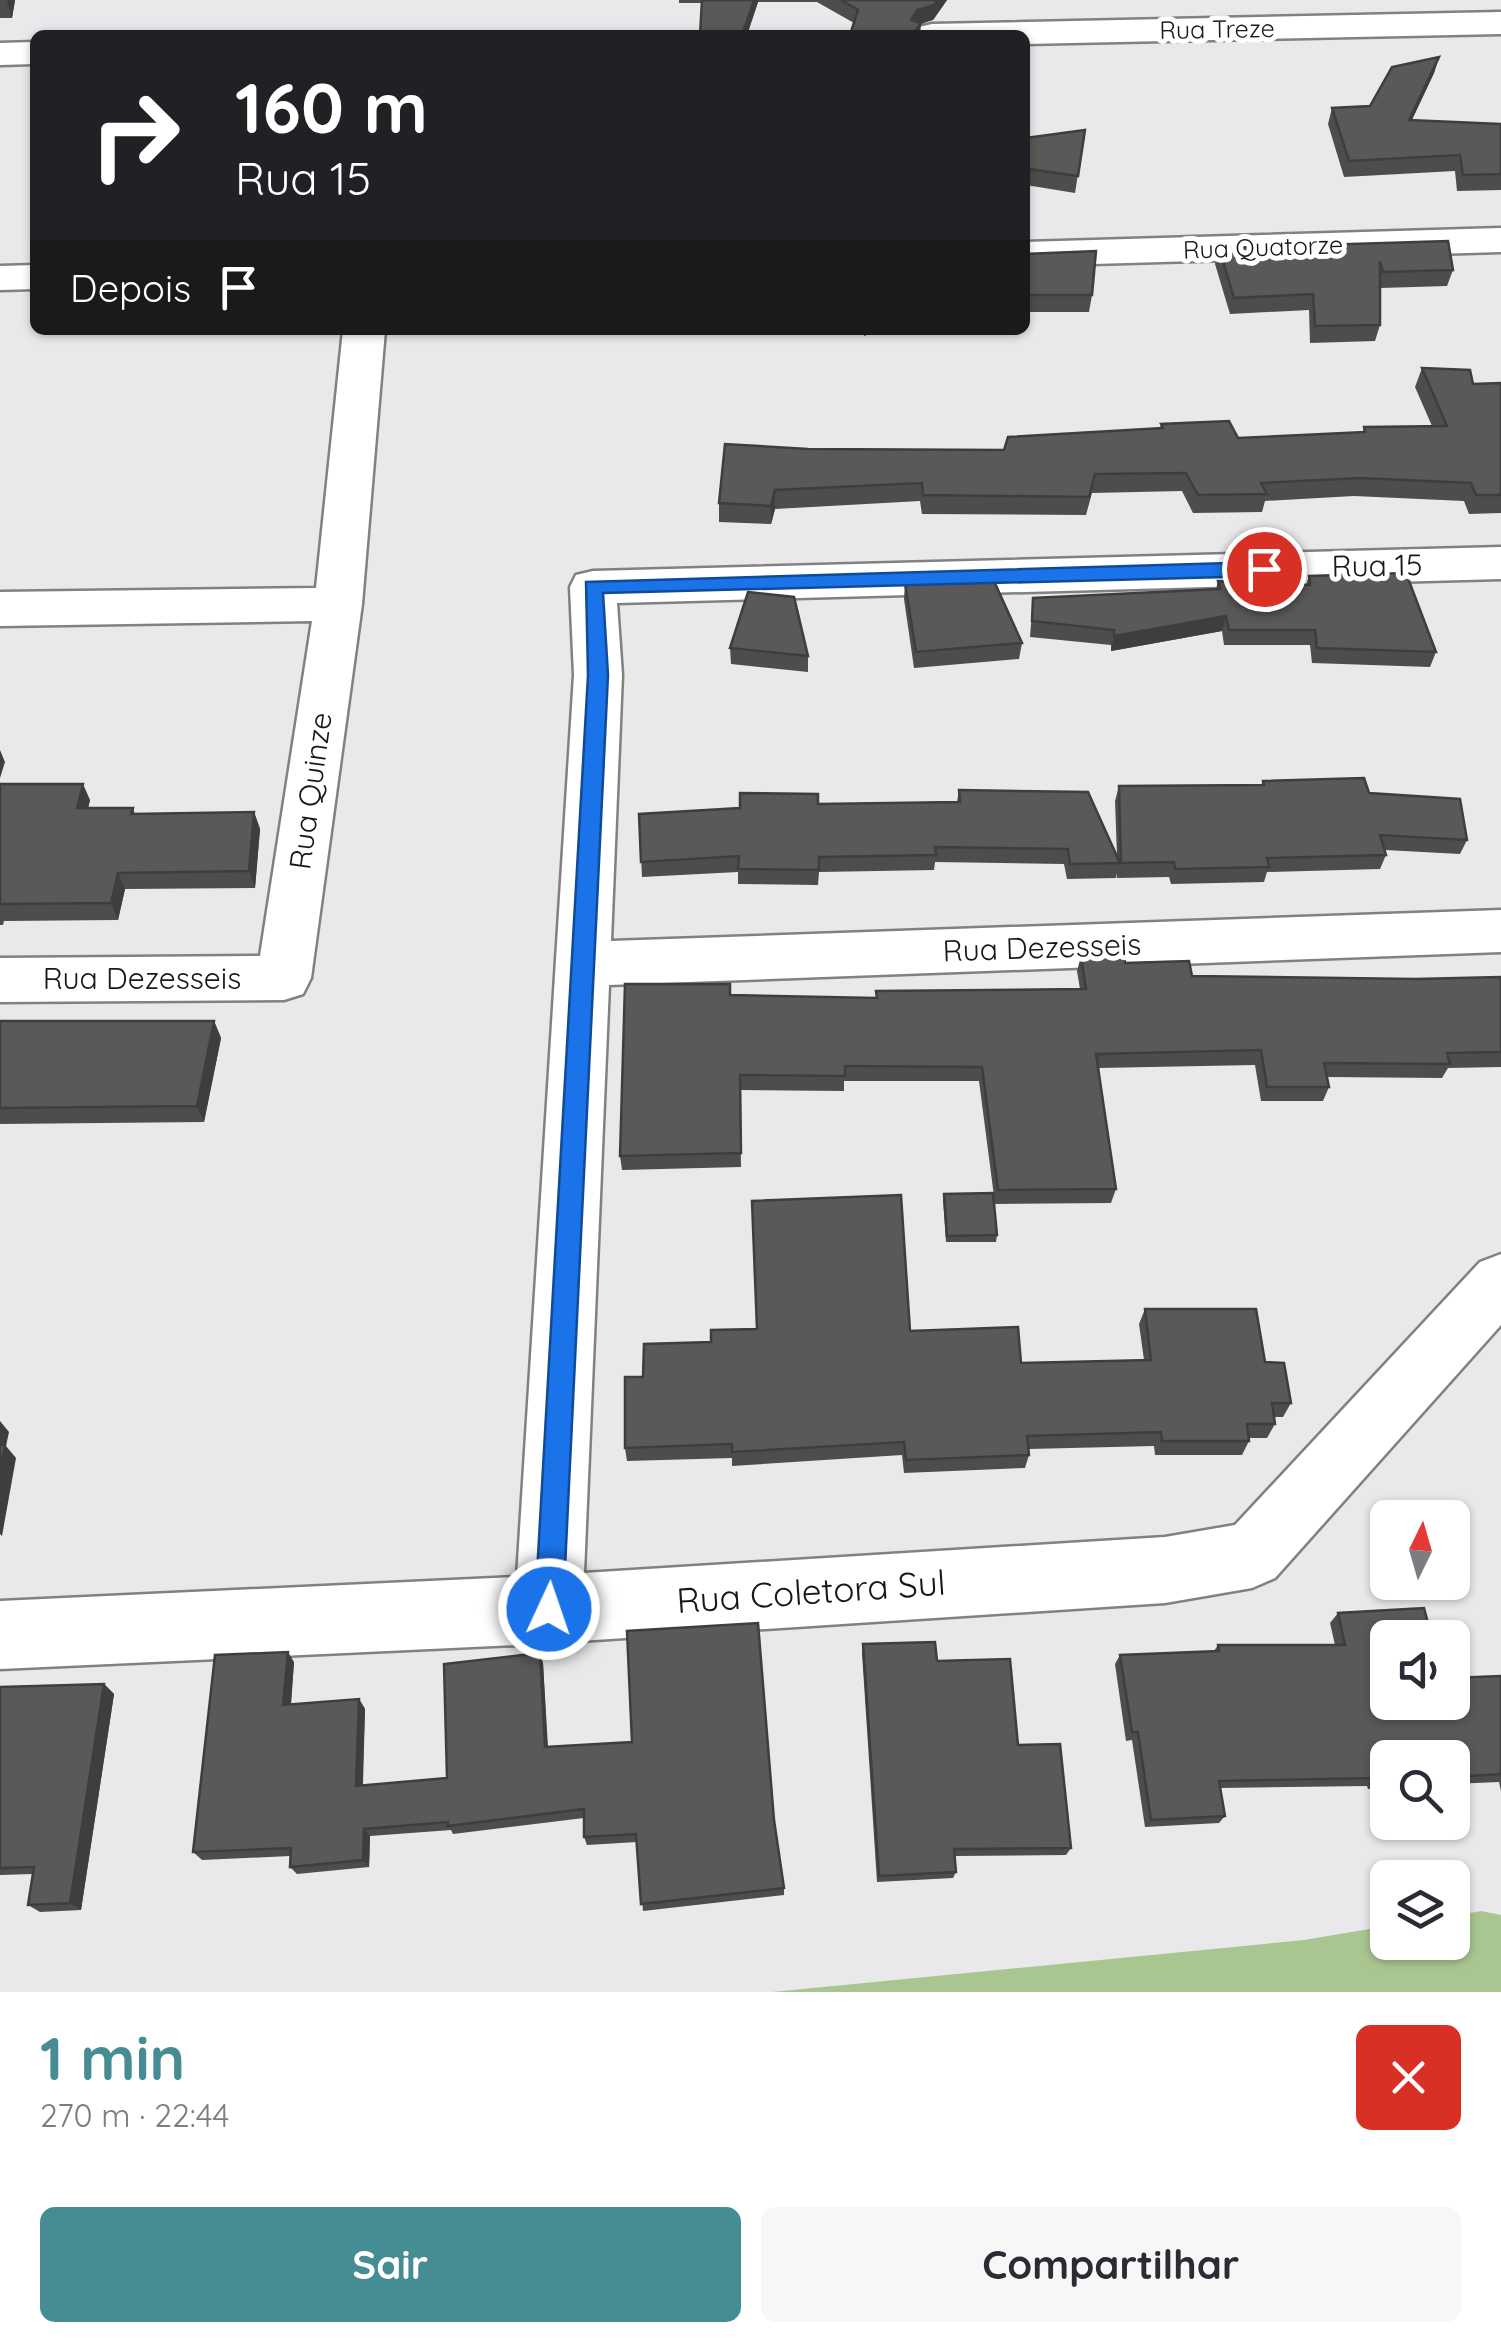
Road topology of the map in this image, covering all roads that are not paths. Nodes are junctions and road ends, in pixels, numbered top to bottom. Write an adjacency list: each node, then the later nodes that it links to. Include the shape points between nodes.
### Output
1 (1501, 24): 2 (street, Rua Treze)
2 (1030, 33)
3 (30, 53): 4 (street)
4 (0, 54)
5 (1501, 240): 6 (street, Rua Quatorze)
6 (1030, 254)
7 (30, 277): 8 (street)
8 (0, 278)
9 (364, 335): 11 (street, Rua Quinze)
10 (1501, 563): 14 (street, Rua 15, via 593,587 598,675)
11 (338, 604): 12 (street); 15 (street, Rua Quinze)
12 (0, 610)
13 (1501, 931): 14 (street, Rua Dezesseis)
14 (582, 964): 18 (street)
15 (284, 978): 16 (street, Rua Dezesseis)
16 (0, 980)
17 (1501, 1281): 18 (street, Rua Coletora Sul, via 1252,1555 1165,1570)
18 (549, 1609): 19 (street, Rua Coletora Sul)
19 (0, 1635)

